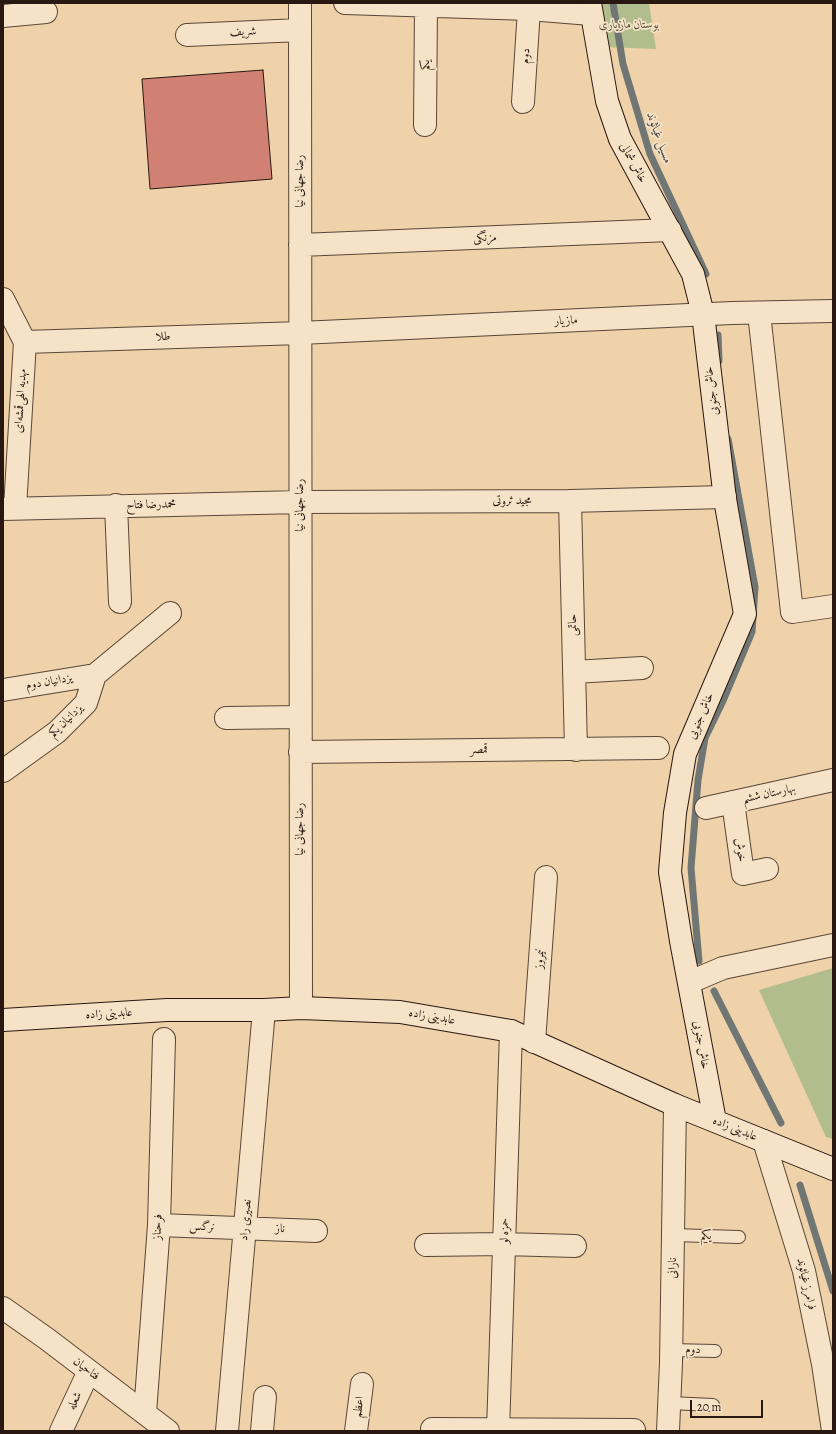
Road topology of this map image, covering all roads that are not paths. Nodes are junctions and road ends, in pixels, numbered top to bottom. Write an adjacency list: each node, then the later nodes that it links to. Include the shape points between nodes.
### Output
1 (300, 3): 10 (street, رضا جهانی نیا)
2 (345, 3): 3 (street)
3 (387, 4): 5 (street)
4 (484, 5): 5 (street); 6 (street)
5 (426, 6): 13 (street, یکم)
6 (529, 9): 7 (street); 12 (street, دوم)
7 (590, 9): 14 (street, خاش شمالی, via 607,101 620,139)
8 (46, 12): 9 (street)
9 (3, 16)
10 (300, 30): 11 (street, شریف); 15 (street, رضا جهانی نیا)
11 (187, 35)
12 (523, 102)
13 (425, 125)
14 (670, 230): 15 (street, مزنگی); 19 (street, خاش شمالی, via 693,274)
15 (300, 245): 20 (street, رضا جهانی نیا)
16 (3, 299): 21 (street)
17 (833, 311): 18 (street, مازیار)
18 (759, 313): 19 (street, مازیار); 28 (street, via 792,612)
19 (703, 314): 20 (street, مازیار); 22 (street, خاش جنوبی)
20 (300, 333): 21 (street, طلا); 24 (street, رضا جهانی نیا)
21 (25, 342): 26 (street, مهدیه الهی‌قمشه‌ای)
22 (725, 497): 23 (street, مجید ثروتی); 46 (street, خاش جنوبی, via 745,614 685,754 675,813 670,872)
23 (570, 501): 24 (street, مجید ثروتی); 31 (street, حاتمی)
24 (300, 502): 25 (street, محمدرضا فتاح); 34 (street, رضا جهانی نیا)
25 (116, 505): 26 (street, محمدرضا فتاح); 27 (street)
26 (9, 508)
27 (120, 602)
28 (833, 606)
29 (170, 613): 32 (street)
30 (642, 668): 31 (street)
31 (574, 672): 37 (street, حاتمی)
32 (95, 675): 33 (street, یزدانیان دوم); 39 (street, یزدانیان یکم, via 86,702 57,732)
33 (3, 690)
34 (300, 717): 35 (street); 38 (street, رضا جهانی نیا)
35 (226, 718)
36 (658, 748): 37 (street, قمصر)
37 (576, 750): 38 (street, قمصر)
38 (300, 752): 47 (street, رضا جهانی نیا)
39 (3, 771)
40 (833, 780): 41 (street, بهارستان ششم)
41 (733, 802): 42 (street, بهارستان ششم); 43 (street, خوش, via 743,874)
42 (706, 808)
43 (767, 870)
44 (546, 877): 52 (street, نیمروز)
45 (833, 944): 46 (street, via 723,968)
46 (690, 982): 54 (street, خاش جنوبی)
47 (300, 1008): 48 (street, عابدینی زاده); 50 (street, عابدینی زاده, via 400,1012)
48 (264, 1010): 49 (street, عابدینی زاده, via 167,1010); 58 (street, نصیری راد)
49 (3, 1020)
50 (511, 1031): 52 (street, عابدینی زاده); 62 (street, حمزه لو)
51 (164, 1039): 57 (street, فرحناز)
52 (534, 1042): 53 (street, عابدینی زاده)
53 (675, 1105): 54 (street, عابدینی زاده); 60 (street, نارانی)
54 (715, 1121): 55 (street, عابدینی زاده)
55 (764, 1141): 56 (street, عابدینی زاده); 83 (street, فرامرز غیاثوند, via 804,1271 823,1364)
56 (833, 1169)
57 (159, 1225): 58 (street, نرگس); 73 (street, فرحناز)
58 (245, 1228): 59 (street, ناز); 79 (street, نصیری راد)
59 (316, 1231)
60 (673, 1235): 61 (lane, یکم); 66 (street, نارانی)
61 (740, 1237)
62 (504, 1244): 63 (street); 64 (street); 75 (street, حمزه لو)
63 (426, 1245)
64 (575, 1246)
65 (3, 1308): 68 (street, فتاحیان)
66 (671, 1350): 67 (lane, دوم); 71 (street, نارانی)
67 (715, 1351)
68 (89, 1371): 73 (street, فتاحیان); 77 (street, شعله)
69 (362, 1384): 81 (street, اعظم)
70 (265, 1397): 80 (street)
71 (670, 1403): 72 (lane); 82 (street, نارانی)
72 (713, 1405)
73 (145, 1413): 78 (street, فتاحیان)
74 (432, 1429): 75 (street)
75 (498, 1430): 76 (street)
76 (634, 1430)
77 (61, 1431)
78 (168, 1431)
79 (227, 1431)
80 (262, 1431)
81 (356, 1431)
82 (668, 1431)
83 (833, 1431)

